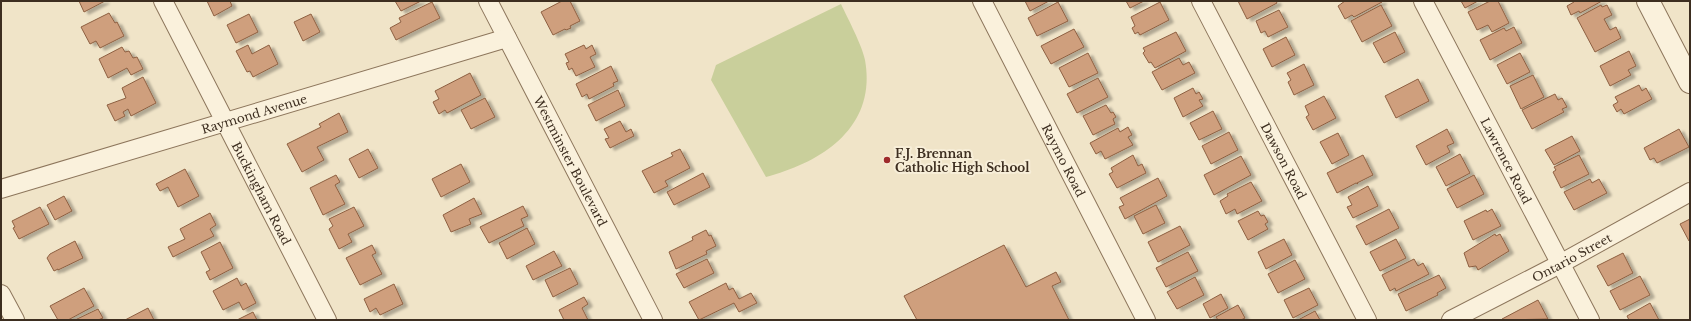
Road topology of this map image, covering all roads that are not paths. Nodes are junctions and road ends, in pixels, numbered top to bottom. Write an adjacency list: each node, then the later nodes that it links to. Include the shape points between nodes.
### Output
1 (164, 1): 9 (street, Buckingham Road)
2 (488, 1): 7 (street, Westminster Boulevard)
3 (982, 1): 17 (street, Raymo Road)
4 (1201, 1): 18 (street, Dawson Road)
5 (1423, 1): 12 (street, Lawrence Road)
6 (1648, 1): 8 (street)
7 (508, 38): 9 (street, Raymond Avenue); 16 (street, Westminster Boulevard)
8 (1690, 82)
9 (226, 123): 10 (street, Raymond Avenue); 15 (street, Buckingham Road)
10 (1, 189)
11 (1690, 192): 12 (street, Ontario Street)
12 (1560, 264): 19 (street, Ontario Street); 20 (street, Lawrence Road)
13 (1, 294): 14 (street)
14 (15, 320)
15 (327, 320)
16 (652, 320)
17 (1146, 320)
18 (1367, 320)
19 (1451, 320)
20 (1590, 320)

